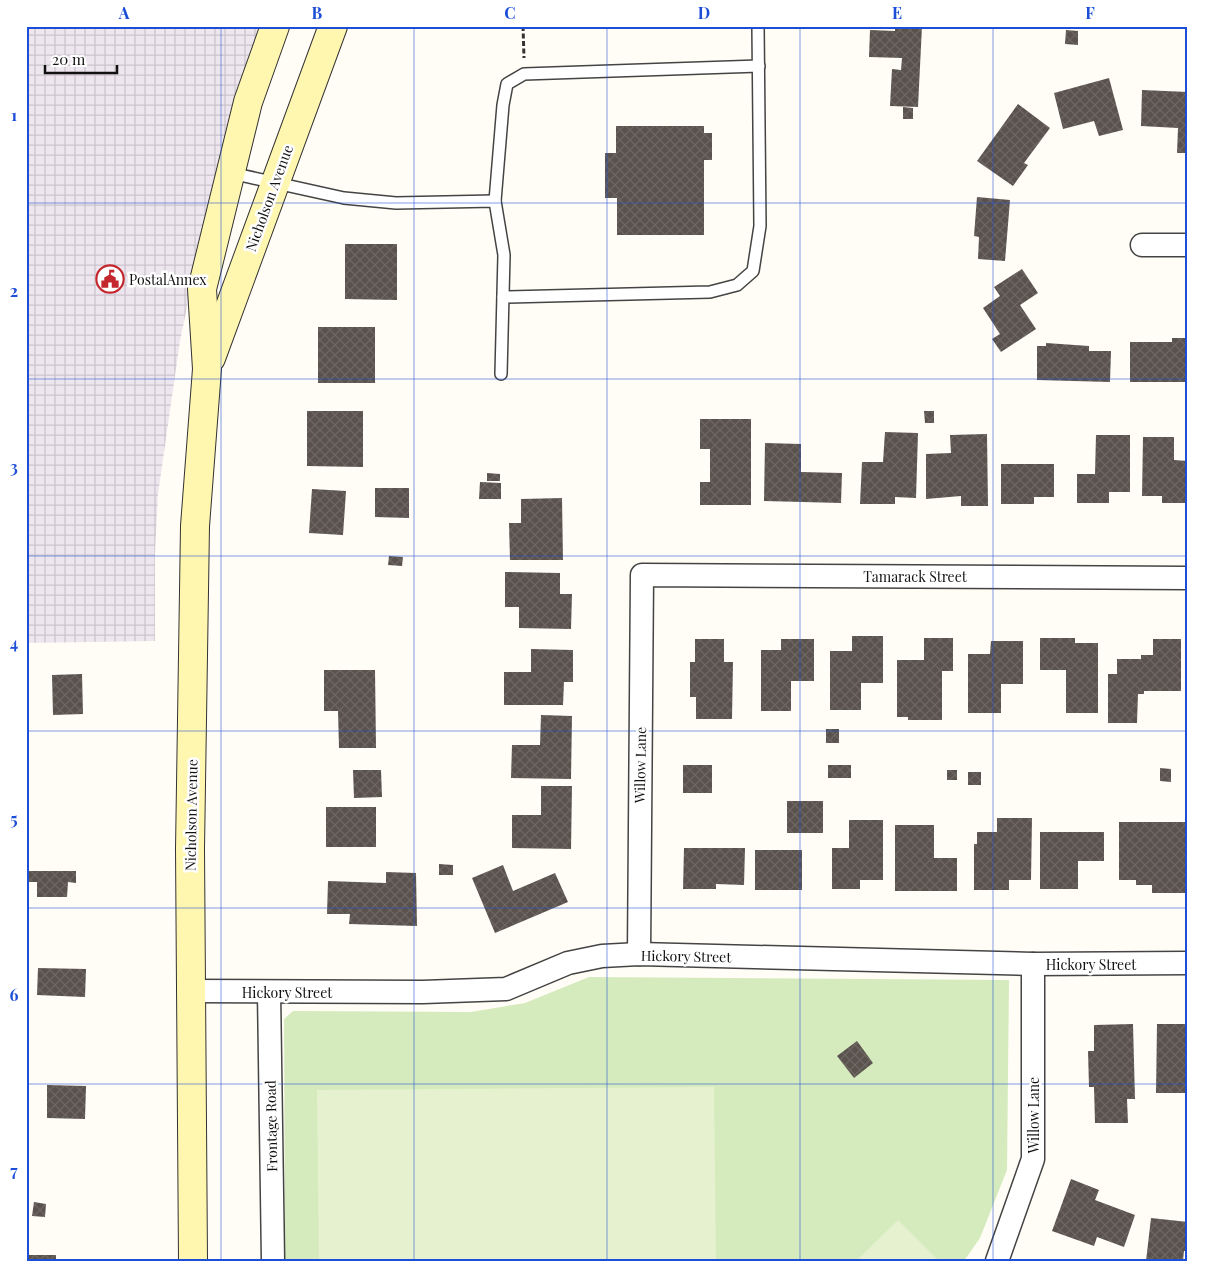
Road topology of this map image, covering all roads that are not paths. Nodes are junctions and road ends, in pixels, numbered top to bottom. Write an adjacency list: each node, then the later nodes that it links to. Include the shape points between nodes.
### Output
1 (275, 26): 5 (main road, Nicholson Avenue, via 248,102)
2 (332, 26): 6 (main road, Nicholson Avenue)
3 (758, 26): 4 (lane)
4 (759, 66): 7 (lane, via 524,74 507,84); 10 (lane, via 760,226 753,271 738,285 710,292)
5 (231, 173): 6 (lane); 11 (main road, Nicholson Avenue, via 202,289)
6 (274, 182): 7 (lane, via 344,198 396,203); 11 (main road, Nicholson Avenue)
7 (496, 201): 10 (lane, via 504,255)
8 (1142, 244): 9 (street)
9 (1188, 244)
10 (503, 297): 12 (lane)
11 (207, 369): 18 (main road, Nicholson Avenue, via 195,526)
12 (501, 374)
13 (642, 575): 14 (street, Tamarack Street); 15 (street, Willow Lane)
14 (1188, 578)
15 (639, 954): 16 (street, Hickory Street); 19 (street, Hickory Street, via 602,956 568,963 506,989)
16 (1033, 964): 17 (street, Hickory Street); 22 (street, Willow Lane, via 1033,1160)
17 (1188, 964)
18 (191, 991): 19 (street, Hickory Street); 20 (main road, Nicholson Avenue)
19 (269, 992): 21 (street, Frontage Road)
20 (193, 1261)
21 (273, 1261)
22 (997, 1261)

